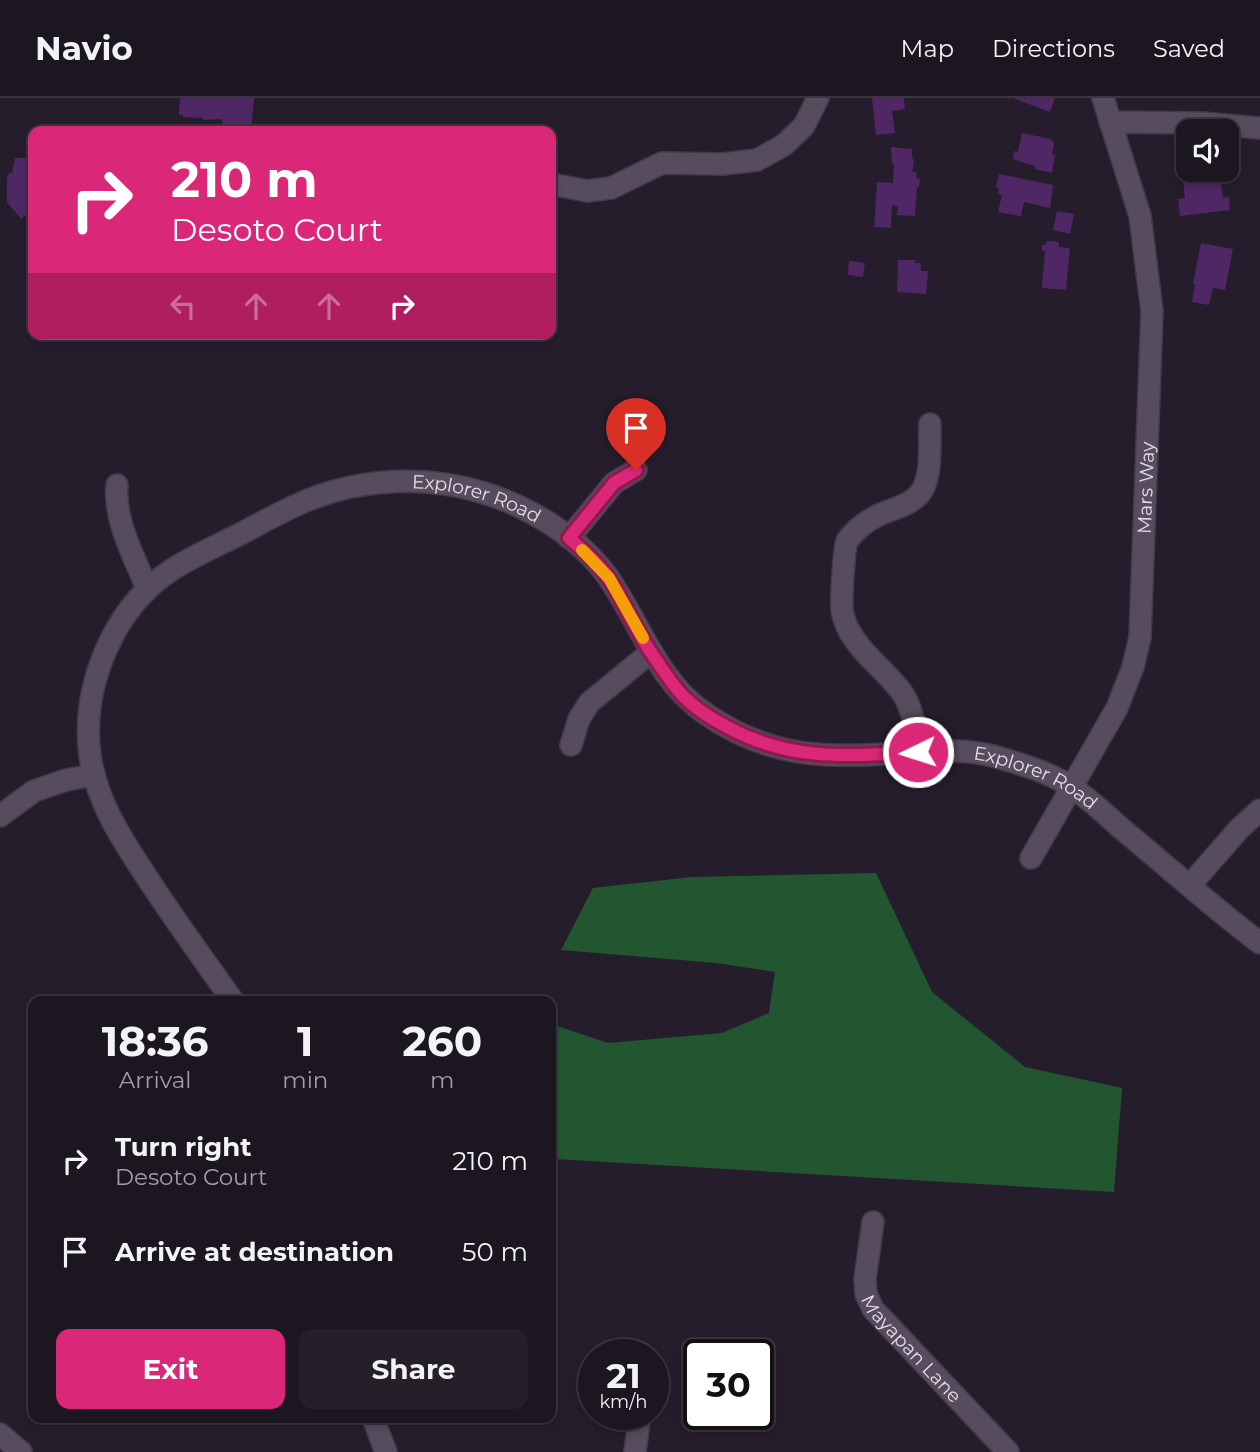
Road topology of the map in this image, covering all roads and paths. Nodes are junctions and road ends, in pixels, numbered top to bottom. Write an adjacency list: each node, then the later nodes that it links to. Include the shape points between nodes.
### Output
1 (818, 98): 5 (street, via 804,126 784,145 757,160 662,163 611,188 587,191)
2 (1103, 98): 3 (street, Mars Way)
3 (1110, 122): 4 (street); 15 (street, Mars Way, via 1140,216 1152,311 1140,637 1117,708)
4 (1260, 128)
5 (556, 185)
6 (930, 424): 13 (street, via 929,470 923,489 905,504 875,517 846,544 842,609 847,629 901,691 911,711)
7 (636, 470): 9 (street, via 614,483)
8 (117, 485): 10 (street, via 120,522)
9 (569, 538): 10 (street, Explorer Road, via 530,513 477,491 420,481 374,483 331,492 291,508 173,569); 11 (street, Explorer Road, via 609,578)
10 (147, 589): 14 (street, Explorer Road, via 116,631 93,686 88,725)
11 (651, 652): 12 (street, via 589,704); 13 (street, Explorer Road, via 691,703 757,742 820,756)
12 (571, 745)
13 (918, 752): 15 (street, Explorer Road, via 995,756)
14 (94, 775): 17 (street, via 34,791); 21 (street, Explorer Road, via 120,837)
15 (1072, 786): 18 (street, Mars Way); 19 (street, Explorer Road)
16 (1260, 810): 19 (street)
17 (0, 817)
18 (1031, 858)
19 (1190, 885): 20 (street, Explorer Road)
20 (1260, 943)
21 (229, 996)
22 (873, 1222): 29 (street, Mayapan Lane, via 865,1279 873,1309)
23 (375, 1423): 27 (street)
24 (638, 1430): 28 (street)
25 (0, 1434): 26 (street)
26 (20, 1452)
27 (386, 1452)
28 (635, 1452)
29 (1008, 1452)

